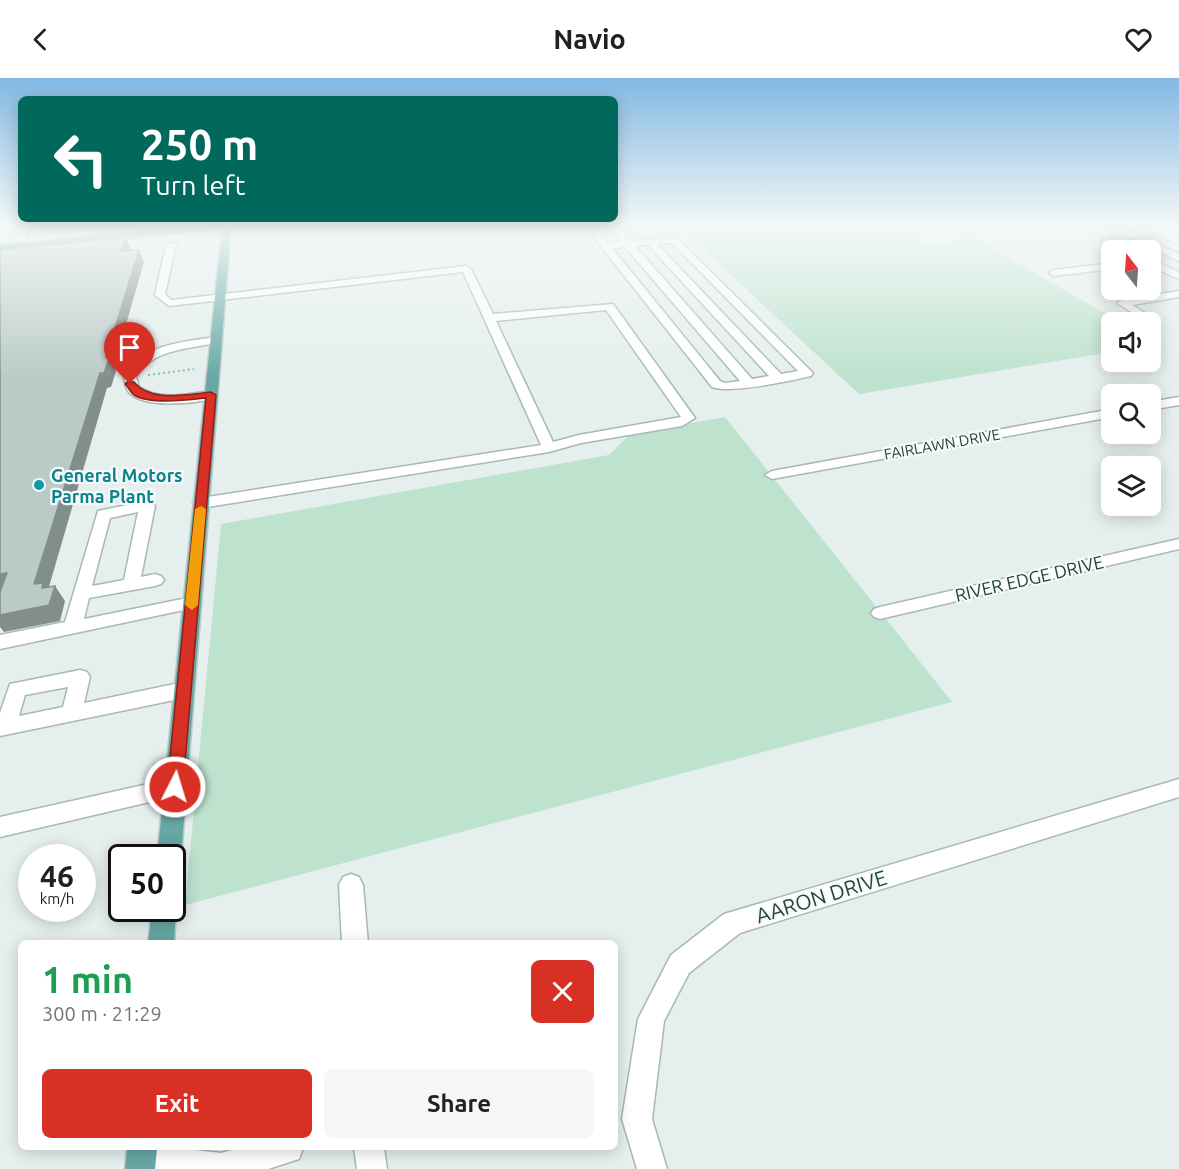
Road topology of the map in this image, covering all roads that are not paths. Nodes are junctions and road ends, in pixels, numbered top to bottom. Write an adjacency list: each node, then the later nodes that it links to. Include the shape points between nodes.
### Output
1 (164, 277): 10 (street, via 160,295 169,303)
2 (221, 277): 10 (main road)
3 (388, 277): 10 (street)
4 (470, 277): 16 (street)
5 (629, 277): 14 (street)
6 (656, 277): 13 (street)
7 (683, 277): 12 (street)
8 (710, 277): 11 (street)
9 (1179, 294): 15 (street, via 1122,303)
10 (220, 296): 17 (main road)
11 (729, 296): 12 (street); 18 (street, via 807,373)
12 (704, 299): 13 (street); 18 (street)
13 (678, 302): 14 (street); 19 (street)
14 (651, 305): 19 (street, via 716,384 724,387)
15 (1136, 312)
16 (489, 318): 24 (street); 24 (street, via 609,306 687,418)
17 (216, 340): 20 (main road); 20 (street, via 156,354 136,367 130,377 133,389 148,396)
18 (779, 379): 19 (street)
19 (749, 383)
20 (211, 395): 26 (main road)
21 (1179, 400): 22 (street)
22 (1161, 404)
23 (1101, 415): 25 (street, FAIRLAWN DRIVE)
24 (549, 448): 26 (street)
25 (772, 475)
26 (201, 503): 31 (main road)
27 (1179, 544): 32 (street, RIVER EDGE DRIVE)
28 (155, 580): 29 (street)
29 (132, 585): 30 (street); 30 (street, via 147,507 103,514)
30 (79, 599): 33 (street)
31 (192, 603): 33 (street); 35 (main road)
32 (880, 613)
33 (72, 628): 34 (street)
34 (0, 642)
35 (184, 690): 36 (street); 38 (main road)
36 (72, 713): 37 (street); 37 (street, via 80,677 17,689)
37 (3, 727)
38 (175, 787): 40 (street); 41 (main road)
39 (1179, 788): 51 (street, AARON DRIVE, via 733,923 680,964 651,1019 637,1119)
40 (0, 827)
41 (170, 844)
42 (351, 885): 45 (street)
43 (163, 922): 44 (main road)
44 (161, 940)
45 (355, 940)
46 (281, 1150): 49 (street)
47 (369, 1150): 50 (street)
48 (141, 1158): 49 (street)
49 (219, 1168)
50 (372, 1169)
51 (651, 1169)

